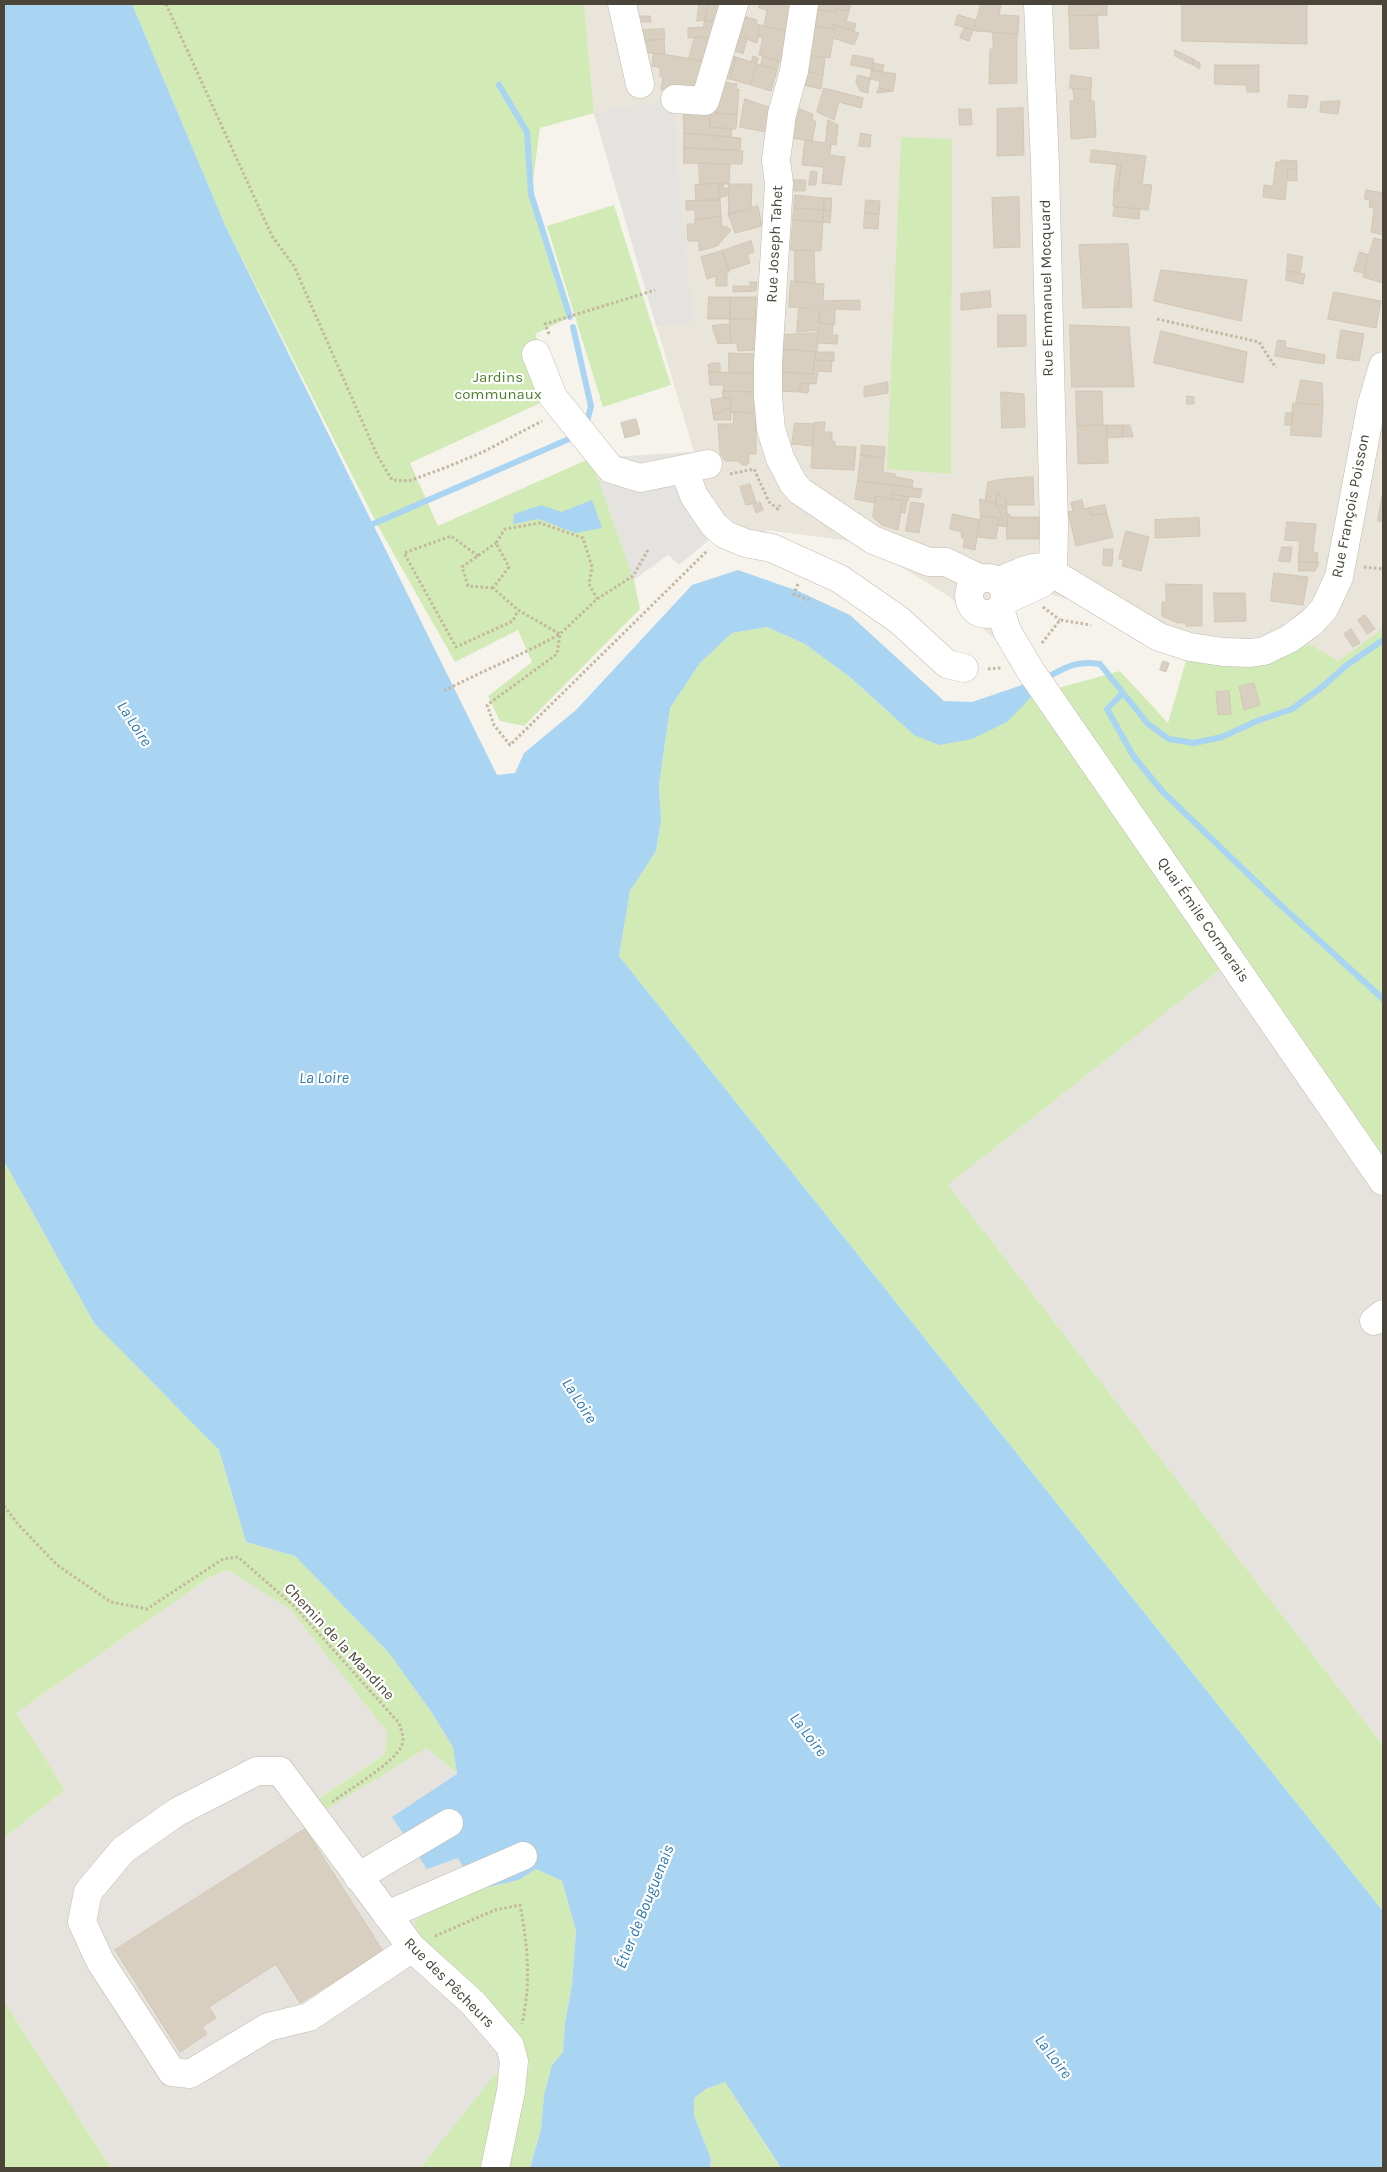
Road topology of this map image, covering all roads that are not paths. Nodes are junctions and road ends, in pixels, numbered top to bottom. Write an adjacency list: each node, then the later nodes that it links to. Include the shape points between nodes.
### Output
1 (622, 4): 5 (street)
2 (734, 4): 6 (street, via 705,101)
3 (804, 4): 10 (street, Rue Joseph Tahet, via 776,160 780,183 768,363 770,429 793,483 816,502 873,540 929,562 946,562)
4 (1038, 4): 9 (street, Rue Emmanuel Mocquard)
5 (640, 84)
6 (675, 99)
7 (544, 347): 11 (street, via 553,397 611,469 640,478 696,467 694,496 724,534 776,550 840,579 899,620 947,664)
8 (1383, 366): 9 (street, Rue François Poisson, via 1371,407 1339,577 1324,609 1289,639 1264,651 1250,653 1190,647 1159,637)
9 (1053, 572): 10 (street, via 1037,586)
10 (989, 597): 12 (street, Quai Émile Cormerais, via 1001,642 1012,653 1031,658 1049,697)
11 (964, 668)
12 (1383, 1181)
13 (449, 1823): 15 (street)
14 (523, 1856): 16 (street)
15 (358, 1877): 16 (street, Rue des Pêcheurs); 17 (street, Rue des Pêcheurs, via 280,1771 257,1771 177,1812 123,1850 88,1892 82,1922 100,1961 172,2072 190,2074 268,2027 309,2017)
16 (387, 1916): 17 (street, Rue des Pêcheurs)
17 (412, 1948): 18 (street, Rue des Pêcheurs, via 473,2003 510,2046 514,2061 511,2091)
18 (495, 2168)

